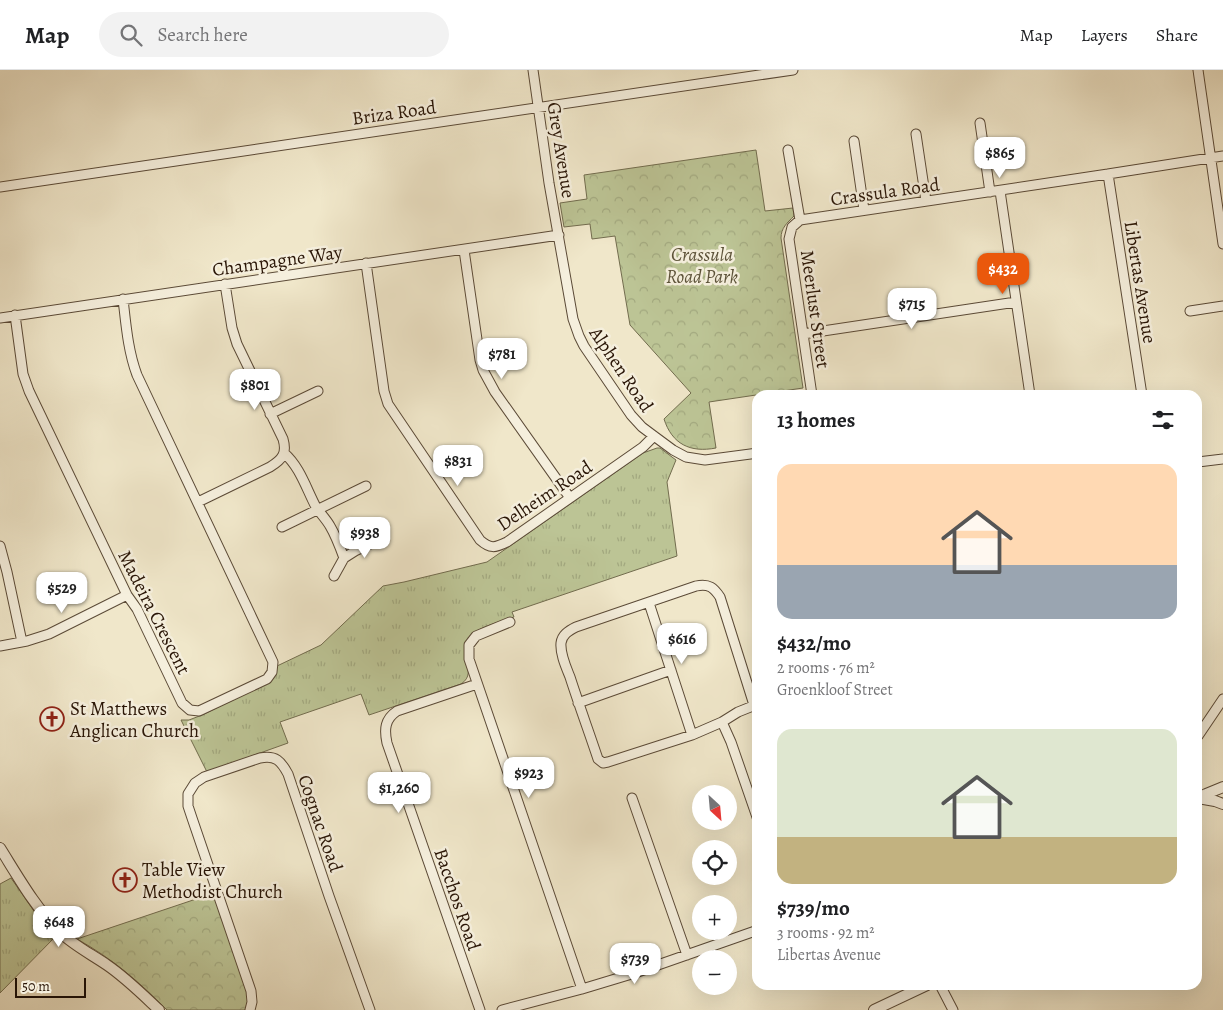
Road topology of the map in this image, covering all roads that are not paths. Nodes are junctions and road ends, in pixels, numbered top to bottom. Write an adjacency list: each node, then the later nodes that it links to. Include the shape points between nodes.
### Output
1 (533, 70): 4 (street, Grey Avenue)
2 (793, 70): 4 (street, Briza Road)
3 (1198, 70): 10 (street)
4 (539, 107): 12 (street, Briza Road); 18 (street, Grey Avenue)
5 (980, 122): 14 (street)
6 (916, 134): 15 (street)
7 (854, 141): 16 (street)
8 (788, 150): 17 (street)
9 (1223, 156): 10 (street, Crassula Road)
10 (1211, 157): 11 (street, Crassula Road); 19 (street)
11 (1108, 174): 13 (street, Crassula Road); 32 (street, Libertas Avenue)
12 (0, 187)
13 (1000, 191): 14 (street, Crassula Road); 24 (street)
14 (990, 192): 15 (street, Crassula Road)
15 (926, 201): 16 (street, Crassula Road)
16 (864, 210): 17 (street, Crassula Road)
17 (800, 220): 29 (street, Meerlust Street, via 792,228 789,239)
18 (559, 235): 20 (street, Champagne Way); 35 (street, Alphen Road, via 573,319 579,336 631,415)
19 (1223, 244)
20 (464, 250): 21 (street, Champagne Way); 41 (street, via 483,370)
21 (366, 263): 22 (street, Champagne Way); 41 (street, Delheim Road, via 388,404 480,540 492,547 507,542)
22 (226, 284): 23 (street, Champagne Way); 34 (street, via 234,336)
23 (122, 299): 27 (street, Champagne Way); 42 (street, Madeira Crescent, via 133,364)
24 (1016, 302): 29 (street); 31 (street)
25 (1223, 306): 26 (street)
26 (1190, 311)
27 (15, 315): 28 (street, Champagne Way); 49 (street, Madeira Crescent, via 26,386)
28 (0, 318)
29 (803, 334): 30 (street, Meerlust Street)
30 (811, 390)
31 (1029, 390)
32 (1141, 390)
33 (318, 391): 34 (street)
34 (270, 414): 37 (street)
35 (654, 436): 36 (street, Alphen Road, via 686,457 695,459); 41 (street, Delheim Road)
36 (752, 453)
37 (286, 455): 42 (street, via 270,467); 43 (street, via 298,470)
38 (1223, 459): 39 (street)
39 (1202, 462)
40 (366, 486): 43 (street)
41 (570, 498)
42 (198, 502): 49 (street, Madeira Crescent, via 271,658 270,676 204,710 187,708)
43 (318, 509): 44 (street); 47 (street, via 331,527)
44 (282, 527)
45 (376, 541): 47 (street)
46 (0, 546): 52 (street)
47 (344, 558): 48 (street)
48 (334, 576)
49 (127, 595): 52 (street, via 49,634)
50 (649, 603): 54 (street); 56 (street, via 701,585 715,590); 58 (street, via 576,627 563,637 561,651)
51 (510, 622): 55 (street, via 482,632 469,645 469,659)
52 (22, 642): 53 (street)
53 (0, 646)
54 (671, 670): 58 (street); 62 (street)
55 (477, 684): 72 (street); 78 (street, Bacchos Road, via 397,711 386,723 385,734)
56 (752, 692)
57 (1223, 699): 61 (street)
58 (578, 703): 62 (street, via 598,759 603,763)
59 (752, 706): 60 (street)
60 (722, 722): 62 (street); 67 (street)
61 (1202, 730)
62 (692, 735)
63 (1223, 787): 64 (street)
64 (1202, 796)
65 (632, 798): 71 (street)
66 (1202, 799): 68 (street)
67 (752, 802)
68 (1223, 804)
69 (0, 848): 75 (street, via 49,921 123,977)
70 (752, 932): 71 (street)
71 (687, 956): 72 (street)
72 (582, 989): 79 (street)
73 (916, 990): 80 (street)
74 (943, 990): 81 (street)
75 (159, 1010)
76 (250, 1010): 77 (street, Cognac Road, via 251,991 187,801 190,790 204,777 269,756 282,763 288,774)
77 (370, 1010)
78 (480, 1010)
79 (502, 1010)
80 (874, 1010)
81 (953, 1010)

